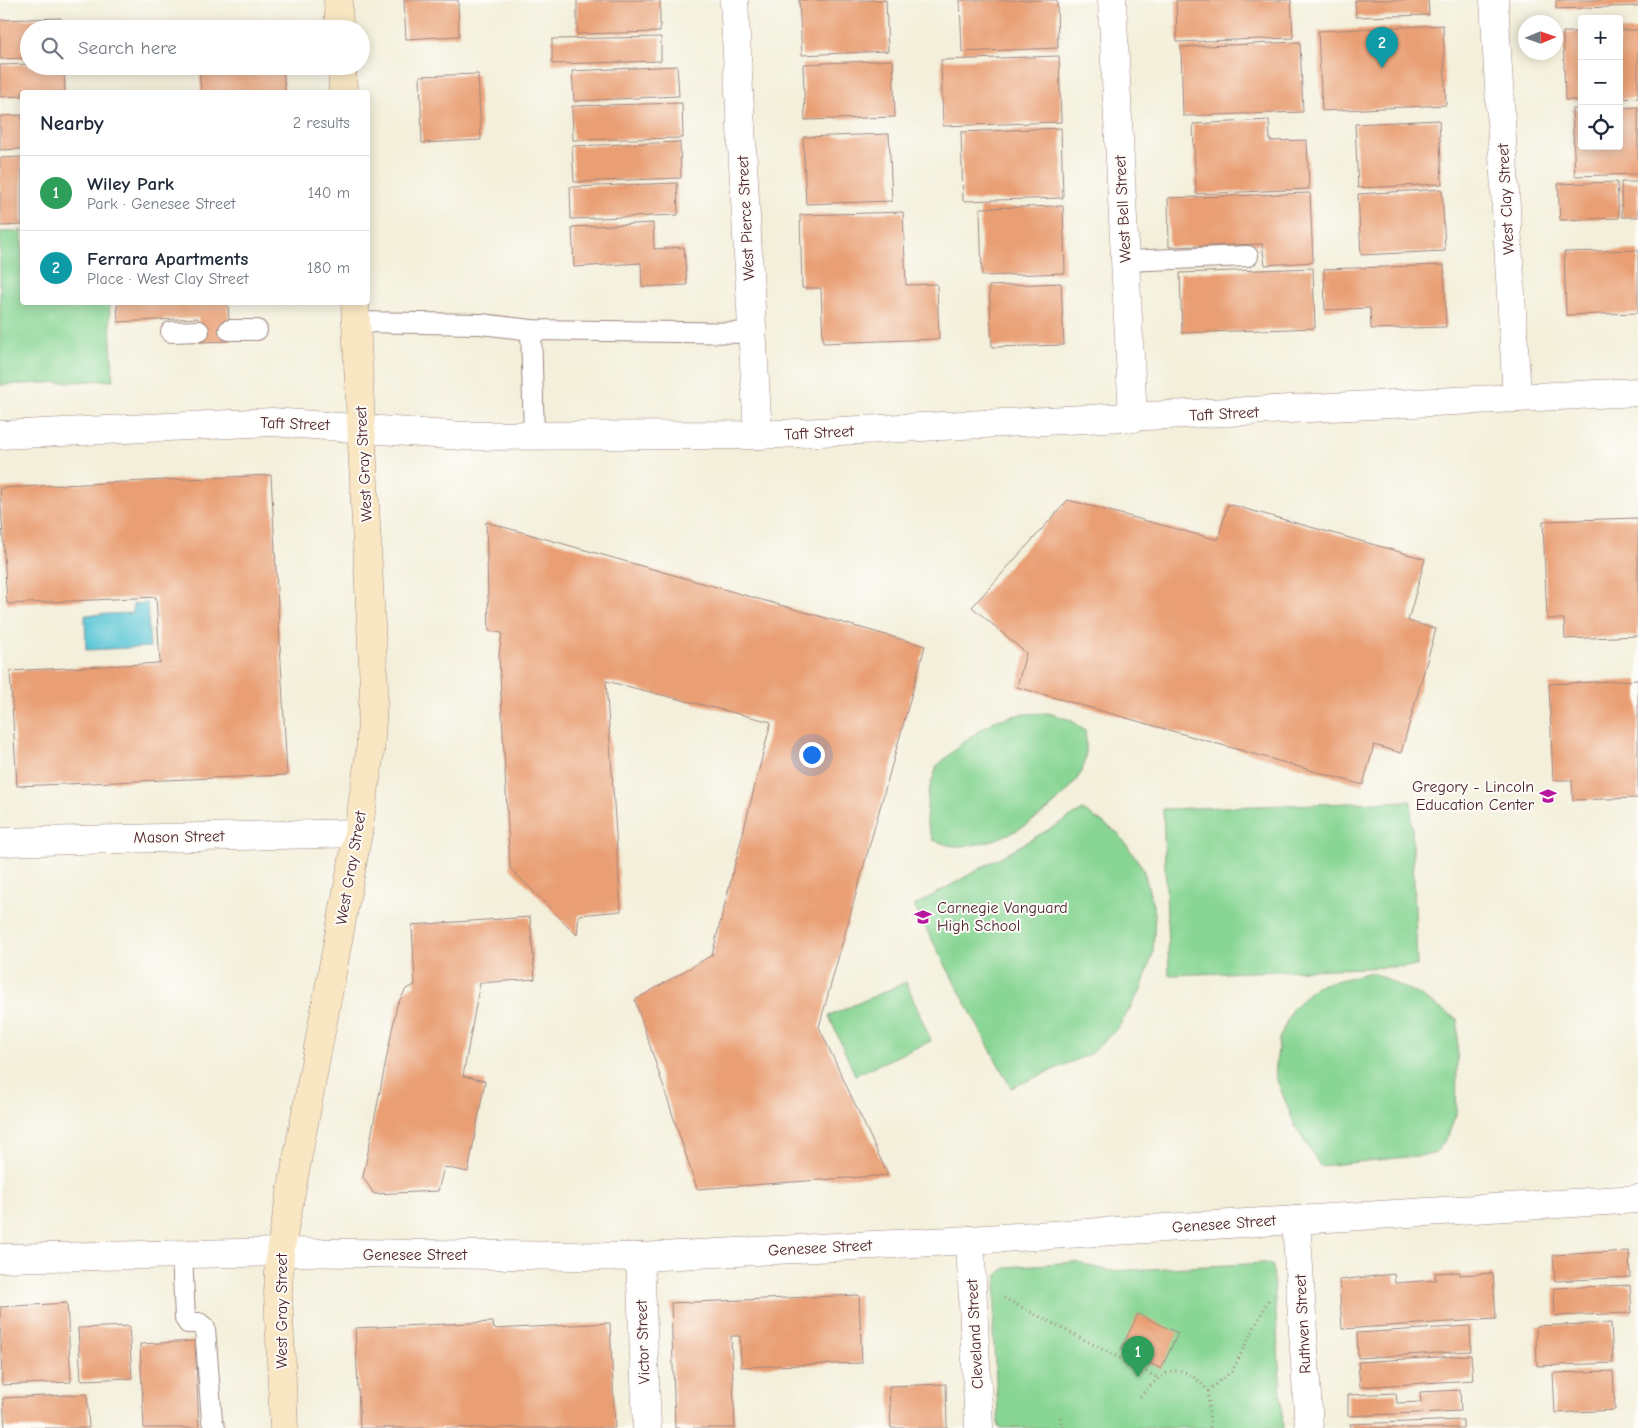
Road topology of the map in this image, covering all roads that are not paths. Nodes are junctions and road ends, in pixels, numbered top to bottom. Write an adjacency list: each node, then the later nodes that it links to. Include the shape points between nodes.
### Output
1 (338, 0): 5 (main road)
2 (734, 0): 16 (street, West Pierce Street)
3 (1112, 0): 9 (street, West Bell Street)
4 (1494, 0): 18 (street, West Clay Street)
5 (339, 20)
6 (342, 75): 7 (main road)
7 (343, 90)
8 (1248, 256): 9 (lane)
9 (1125, 261): 19 (street, West Bell Street)
10 (355, 312): 13 (lane); 20 (main road, West Gray Street)
11 (229, 330): 12 (lane)
12 (257, 330)
13 (531, 330): 16 (lane); 22 (lane)
14 (199, 331): 15 (lane)
15 (171, 332)
16 (752, 333): 23 (street, West Pierce Street)
17 (1638, 392): 18 (street, Taft Street)
18 (1517, 398): 19 (street, Taft Street)
19 (1133, 418): 23 (street, Taft Street)
20 (362, 427): 21 (street, Taft Street, via 272,422); 22 (street, Taft Street, via 462,436); 24 (main road, West Gray Street, via 374,686 370,752)
21 (0, 435)
22 (534, 436): 23 (street, Taft Street)
23 (758, 436)
24 (358, 833): 25 (street, Mason Street); 29 (main road, West Gray Street)
25 (0, 842)
26 (1638, 1198): 27 (street, Genesee Street)
27 (1296, 1220): 28 (street, Genesee Street); 37 (street, Ruthven Street)
28 (970, 1240): 31 (street, Genesee Street); 36 (street, Cleveland Street)
29 (280, 1252): 30 (street, Genesee Street); 31 (street, Genesee Street); 34 (main road, West Gray Street, via 278,1293)
30 (182, 1255): 32 (street, Genesee Street); 33 (lane, via 185,1318 188,1323 199,1323 205,1328)
31 (640, 1257): 35 (street, Victor Street)
32 (0, 1258)
33 (215, 1428)
34 (284, 1428)
35 (647, 1428)
36 (979, 1428)
37 (1309, 1428)

